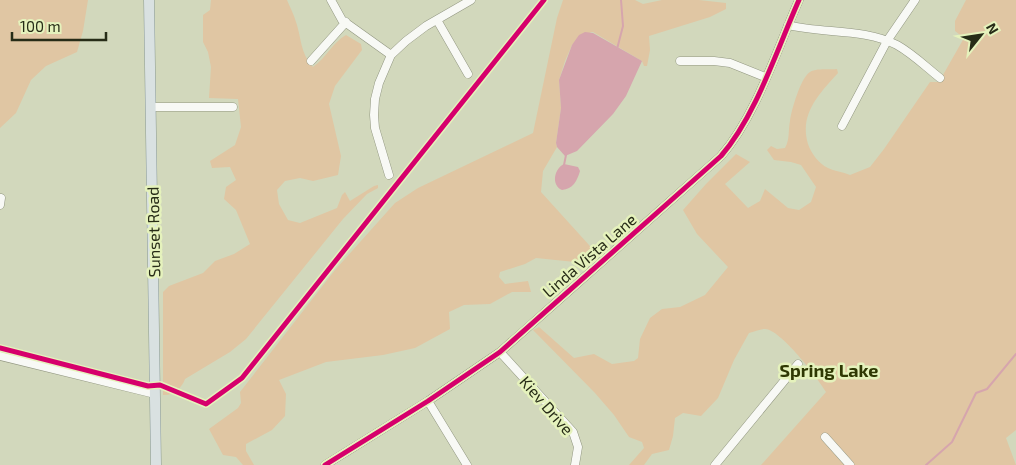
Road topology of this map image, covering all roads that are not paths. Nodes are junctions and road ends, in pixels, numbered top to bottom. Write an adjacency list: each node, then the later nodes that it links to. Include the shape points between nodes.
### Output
1 (149, 0): 17 (main road, Sunset Road)
2 (331, 0): 7 (street)
3 (471, 0): 6 (street)
4 (799, 0): 8 (street, Linda Vista Lane)
5 (915, 0): 9 (street)
6 (436, 20): 10 (street); 13 (street)
7 (346, 22): 10 (street); 11 (street)
8 (788, 25): 9 (street); 14 (street, Linda Vista Lane)
9 (887, 41): 15 (street, via 906,51); 18 (street)
10 (392, 55): 19 (street, via 379,83 374,115)
11 (311, 61)
12 (680, 61): 14 (street, via 730,63)
13 (468, 74)
14 (765, 77): 20 (street, Linda Vista Lane, via 742,127 721,156)
15 (940, 78)
16 (233, 106): 17 (street)
17 (151, 107): 23 (main road, Sunset Road)
18 (842, 126)
19 (389, 174)
20 (500, 352): 24 (street, Linda Vista Lane); 29 (street, Kiev Drive, via 573,432 578,447)
21 (0, 356): 23 (street)
22 (798, 364): 30 (street)
23 (155, 394): 26 (main road, Sunset Road)
24 (428, 401): 27 (street, Linda Vista Lane); 28 (street)
25 (825, 436): 31 (street)
26 (156, 465)
27 (325, 465)
28 (467, 465)
29 (575, 465)
30 (715, 465)
31 (850, 465)

